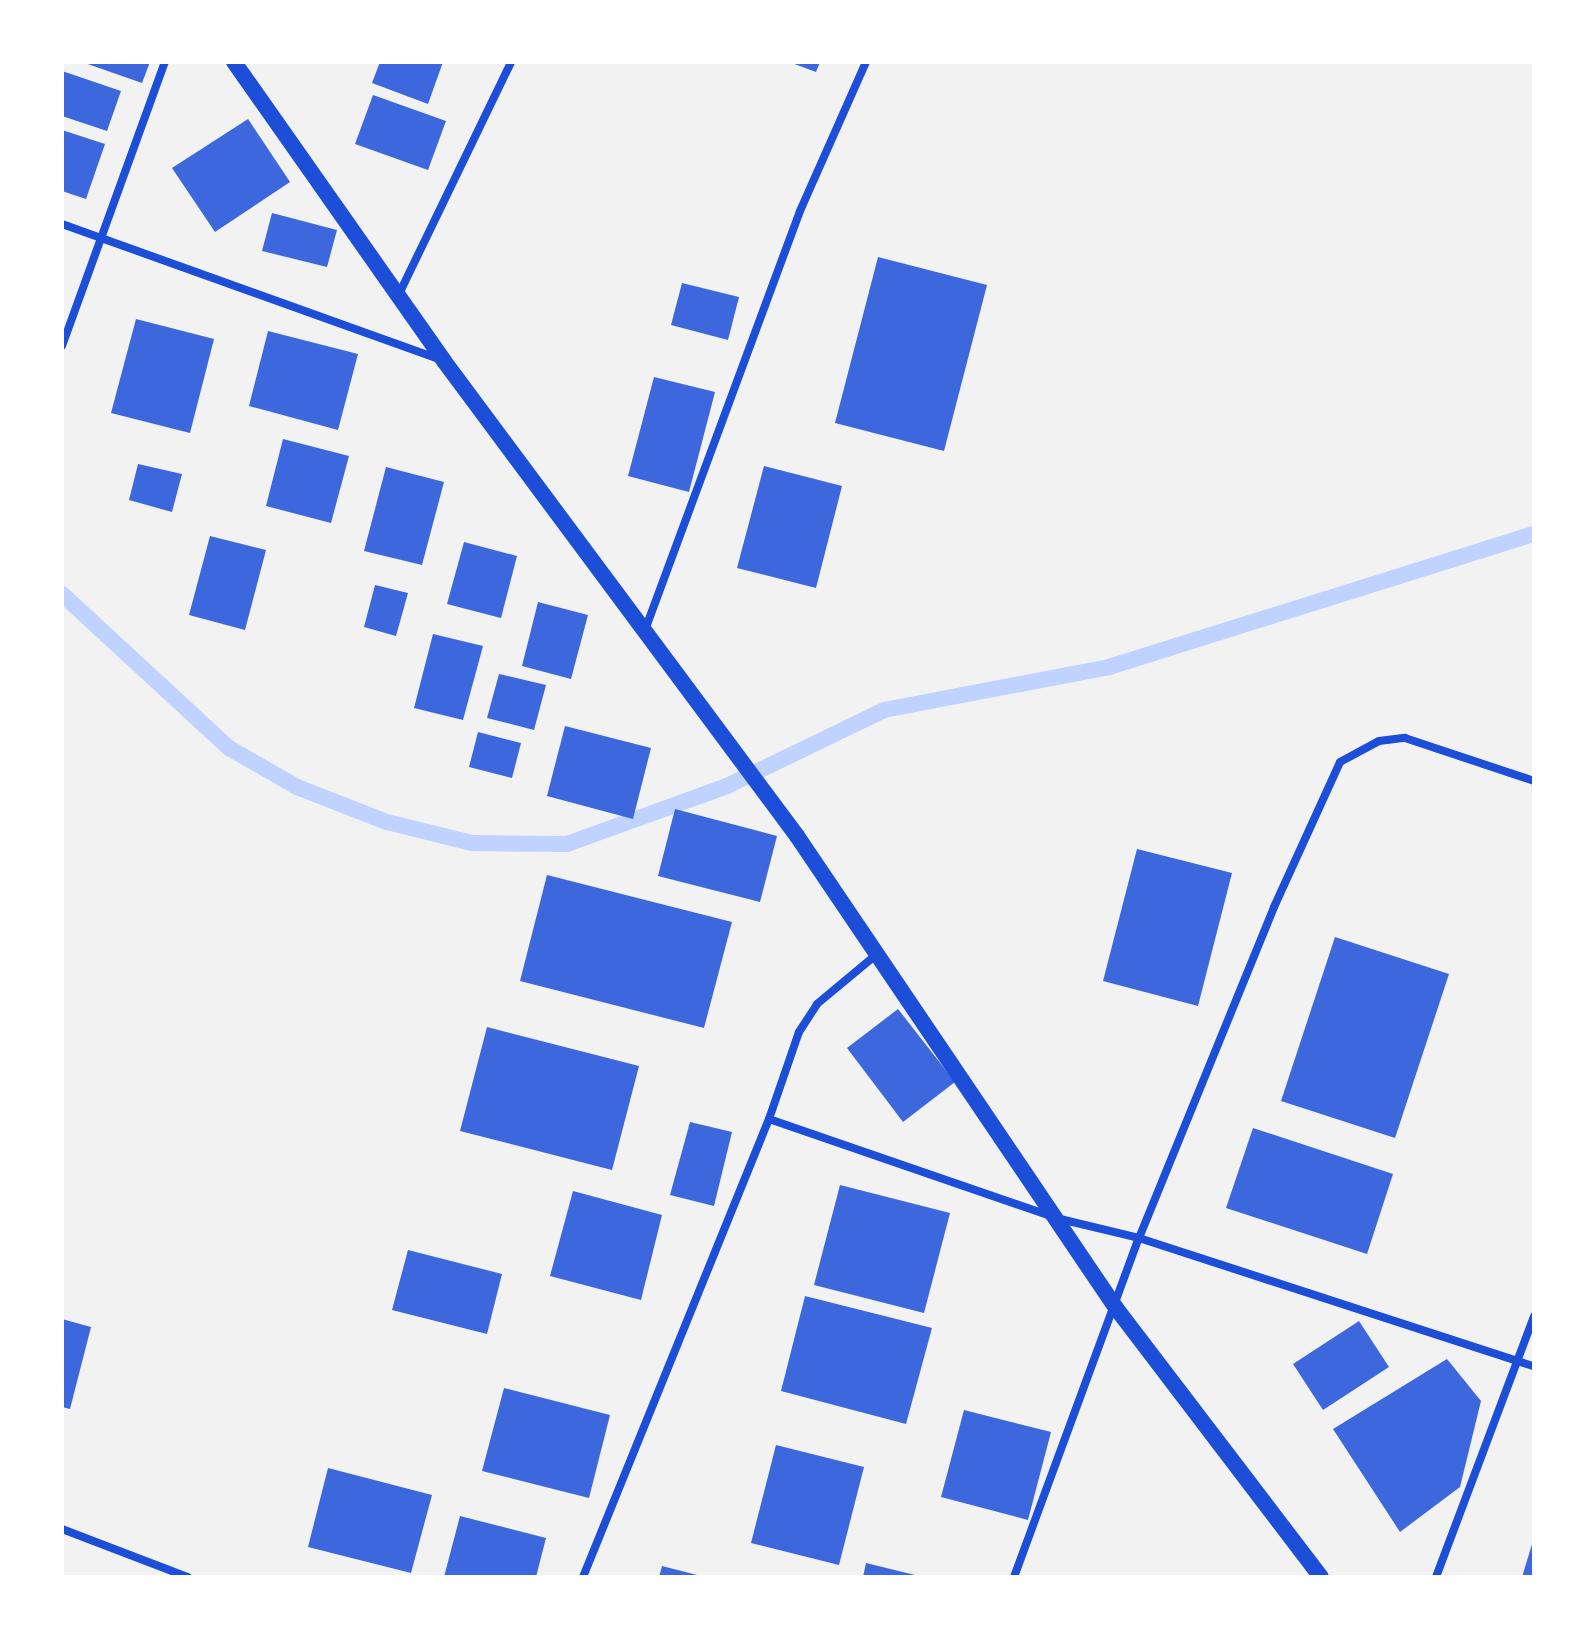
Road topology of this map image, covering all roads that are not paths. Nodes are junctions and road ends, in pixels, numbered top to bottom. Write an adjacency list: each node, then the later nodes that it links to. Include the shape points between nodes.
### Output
1 (165, 62): 6 (street)
2 (234, 62): 7 (main road)
3 (511, 62): 7 (street)
4 (866, 62): 10 (street, via 800,211)
5 (62, 224): 6 (street)
6 (102, 238): 8 (street); 9 (street)
7 (398, 295): 9 (main road)
8 (62, 346)
9 (444, 361): 10 (main road)
10 (645, 630): 12 (main road)
11 (1534, 781): 15 (street, via 1405,738 1379,741 1340,762 1274,907)
12 (877, 954): 13 (street, via 817,1004 799,1032); 14 (main road)
13 (769, 1119): 14 (street); 22 (street)
14 (1060, 1219): 15 (street); 16 (main road)
15 (1139, 1238): 16 (street); 18 (street)
16 (1116, 1308): 23 (street); 24 (main road)
17 (1534, 1316): 18 (street)
18 (1517, 1360): 19 (street); 25 (street)
19 (1534, 1366)
20 (62, 1529): 21 (street)
21 (188, 1577)
22 (583, 1577)
23 (1014, 1577)
24 (1321, 1577)
25 (1436, 1577)

